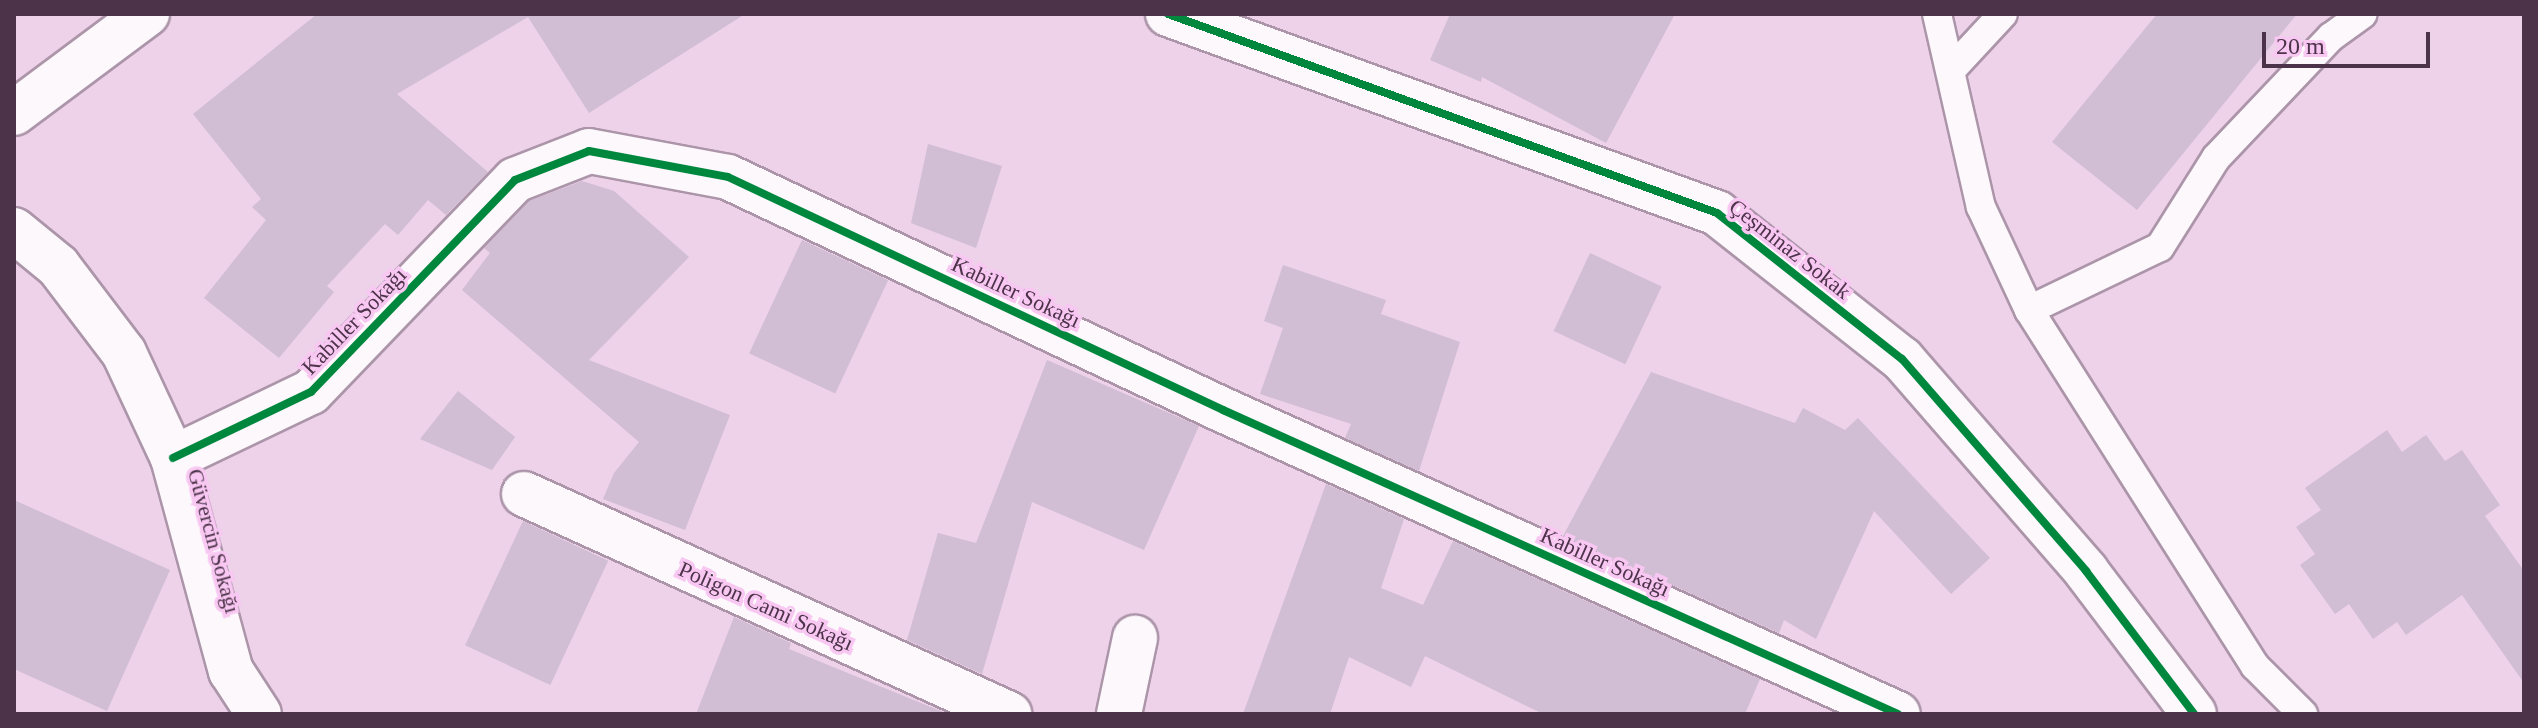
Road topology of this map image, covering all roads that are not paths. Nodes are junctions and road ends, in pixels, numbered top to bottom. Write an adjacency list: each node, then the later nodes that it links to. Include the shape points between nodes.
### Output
1 (147, 14): 7 (street)
2 (1168, 14): 17 (street, Çeşminaz Sokak, via 1717,213 1902,359 2086,571)
3 (1937, 14): 6 (lane)
4 (2003, 14): 6 (lane)
5 (2363, 14): 9 (lane, via 2331,37 2216,158 2160,247)
6 (1951, 70): 9 (lane, via 1981,207)
7 (14, 113)
8 (14, 230): 10 (street, Güvercin Sokağı, via 58,266 124,353)
9 (2029, 310): 18 (lane, via 2255,666)
10 (173, 458): 13 (street, Güvercin Sokağı, via 231,671); 16 (street, Kabiller Sokağı, via 311,392 515,180 589,151 728,177 1223,410)
11 (524, 494): 14 (street, Poligon Cami Sokağı)
12 (1135, 638): 15 (street)
13 (259, 714)
14 (1009, 714)
15 (1119, 714)
16 (1898, 714)
17 (2194, 714)
18 (2303, 714)

